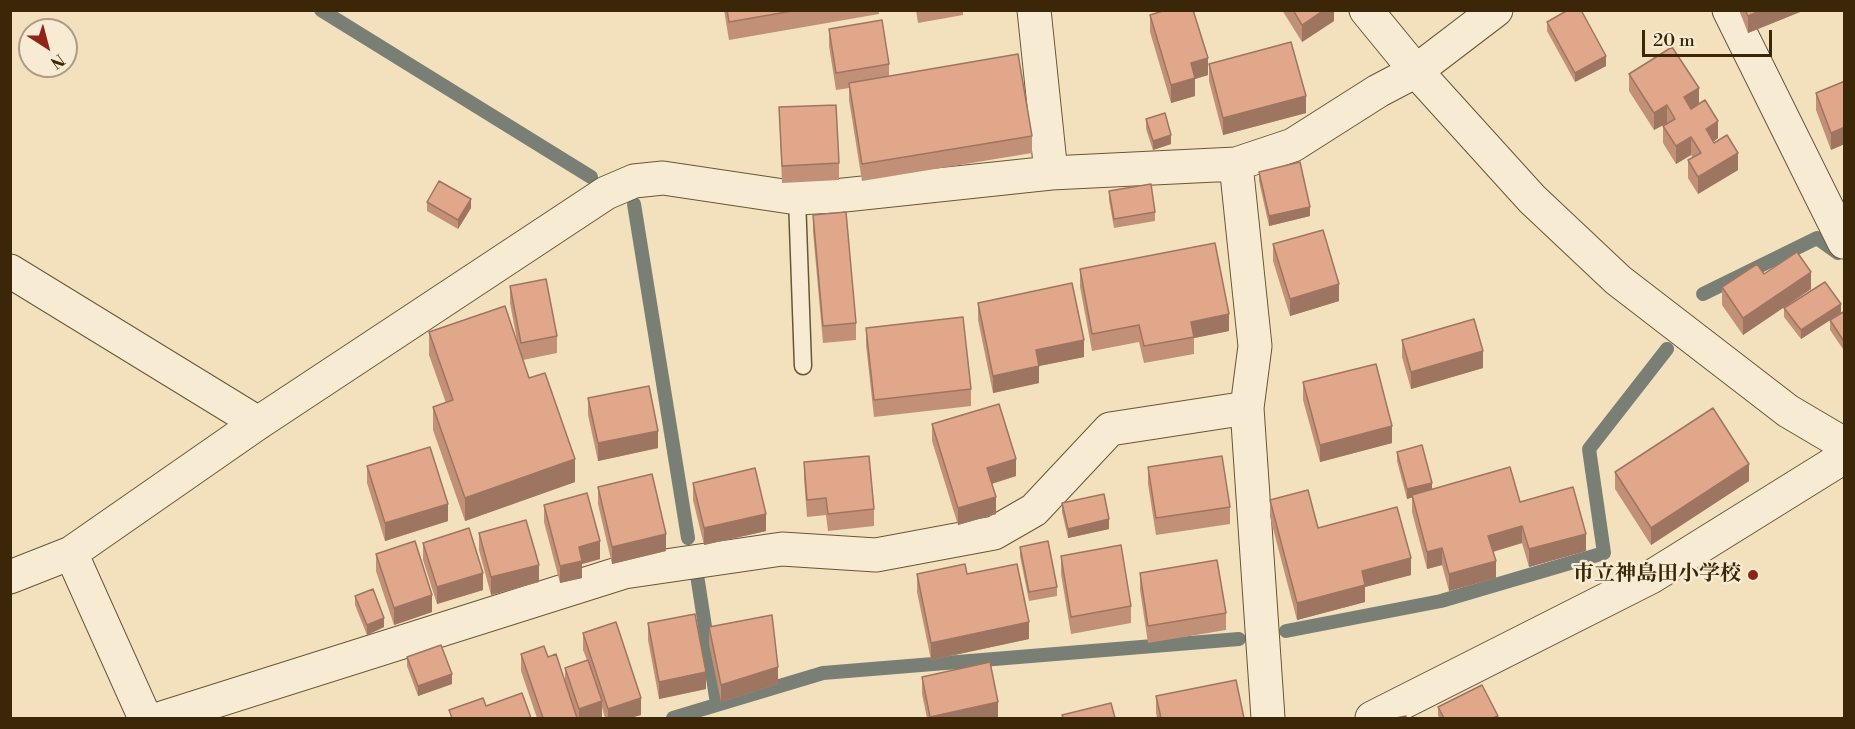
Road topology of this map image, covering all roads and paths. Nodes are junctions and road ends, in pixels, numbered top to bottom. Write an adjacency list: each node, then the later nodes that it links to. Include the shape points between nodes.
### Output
1 (1034, 10): 7 (street)
2 (1366, 10): 5 (street)
3 (1496, 10): 5 (street)
4 (1729, 10): 9 (street)
5 (1416, 71): 6 (street, via 1293,145); 14 (street, via 1532,199 1618,280 1788,411)
6 (1236, 164): 7 (street); 12 (street, via 1255,346)
7 (1050, 173): 8 (street)
8 (797, 198): 11 (lane); 13 (street, via 663,178 634,181 606,193)
9 (1845, 242)
10 (10, 271): 13 (street)
11 (803, 366)
12 (1246, 408): 19 (street, via 1110,429 1034,510 994,533 876,555 782,549 624,572); 20 (street)
13 (258, 423): 16 (street)
14 (1845, 444)
15 (1845, 457): 21 (street, via 1651,577)
16 (71, 552): 17 (street); 18 (street)
17 (10, 576)
18 (145, 718)
19 (162, 718)
20 (1268, 718)
21 (1372, 718)

